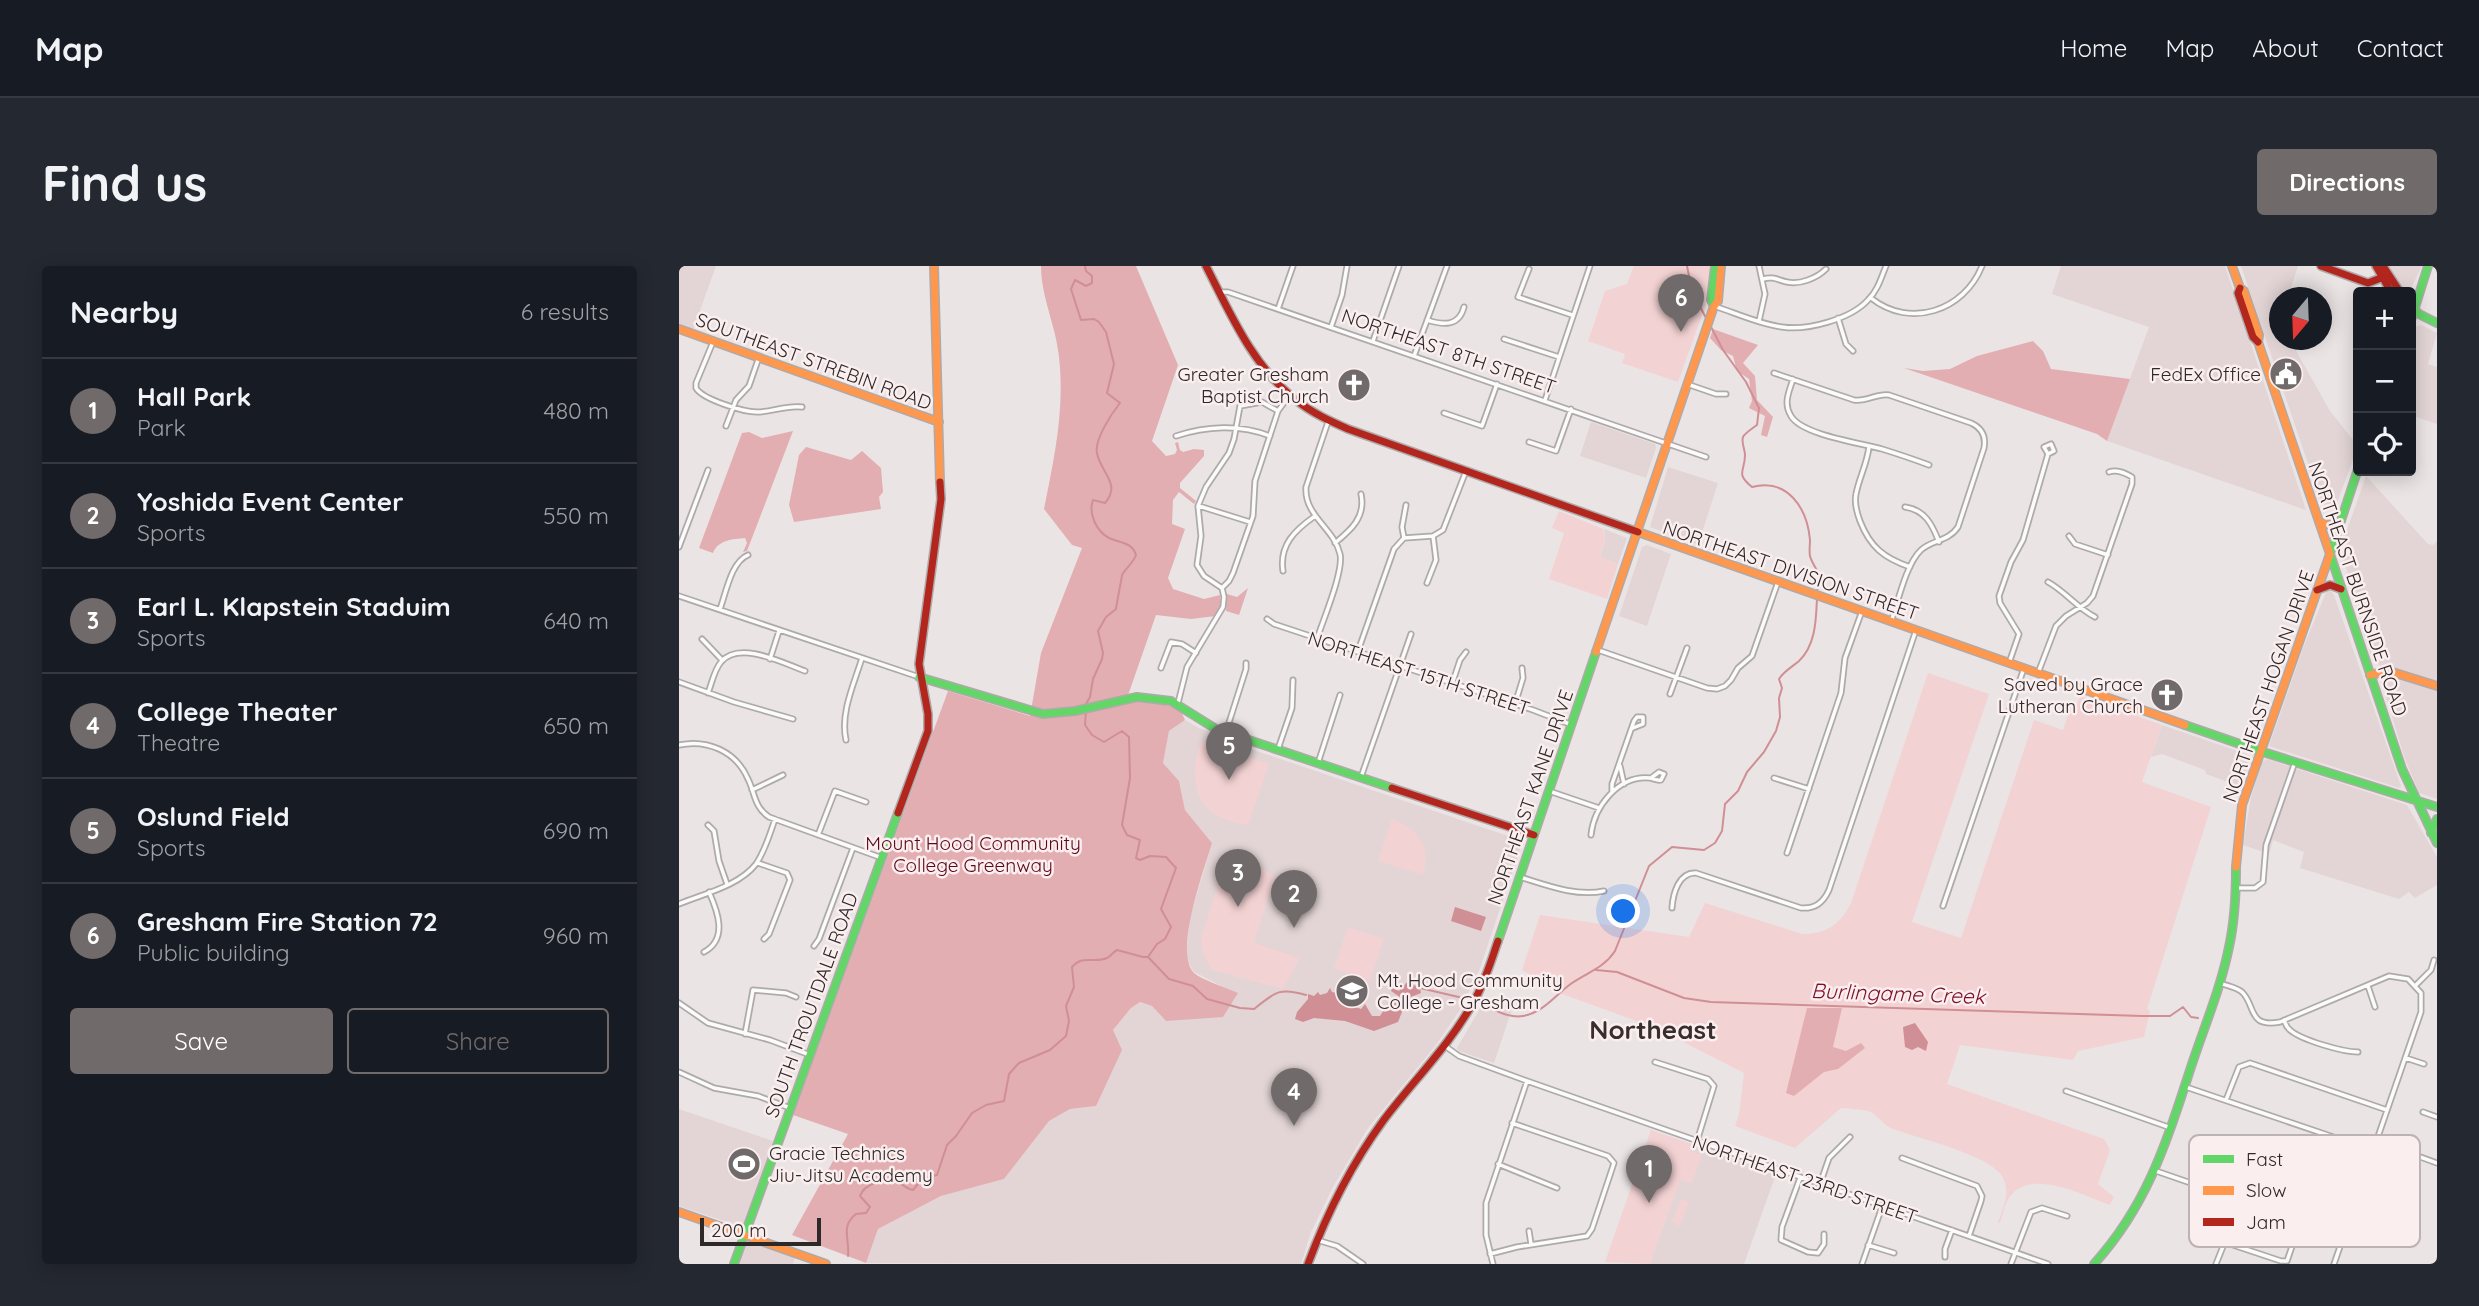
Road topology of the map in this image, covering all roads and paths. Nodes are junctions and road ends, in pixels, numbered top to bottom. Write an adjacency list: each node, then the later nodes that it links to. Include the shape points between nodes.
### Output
1 (934, 266): 61 (main road, SOUTH TROUTDALE ROAD)
2 (1206, 266): 25 (main road, NORTHEAST DIVISION STREET)
3 (1293, 266): 31 (street)
4 (1347, 266): 39 (street)
5 (1399, 266): 43 (street)
6 (1447, 266): 35 (street)
7 (1590, 266): 33 (street)
8 (1715, 266): 29 (main road, NORTHEAST KANE DRIVE)
9 (1721, 266): 29 (main road, NORTHEAST KANE DRIVE)
10 (1759, 266): 21 (street)
11 (1886, 266): 26 (street)
12 (1982, 266): 26 (street, via 1960,298 1933,310 1917,314 1891,311)
13 (2232, 266): 24 (main road, NORTHEAST BURNSIDE ROAD)
14 (2321, 266): 20 (main road, via 2368,283)
15 (2376, 266): 20 (main road)
16 (2383, 266): 23 (main road)
17 (2428, 266): 27 (main road)
18 (1826, 269): 21 (street, via 1797,283)
19 (1529, 270): 33 (street, via 1518,297)
20 (2381, 278): 22 (main road)
21 (1763, 279): 36 (street, via 1765,300)
22 (2387, 287)
23 (2397, 287)
24 (2240, 288): 28 (main road, NORTHEAST BURNSIDE ROAD); 38 (main road, NORTHEAST BURNSIDE ROAD)
25 (1220, 292): 31 (street, NORTHEAST 8TH STREET); 54 (main road, NORTHEAST DIVISION STREET, via 1259,364)
26 (1871, 298): 34 (street)
27 (2416, 298)
28 (2241, 302): 38 (main road); 44 (main road, NORTHEAST BURNSIDE ROAD)
29 (1714, 306): 36 (street); 52 (main road, NORTHEAST KANE DRIVE)
30 (1464, 307): 35 (street, via 1451,324)
31 (1277, 309): 39 (street, NORTHEAST 8TH STREET)
32 (2416, 310): 37 (main road)
33 (1572, 315): 48 (street)
34 (1838, 318): 36 (street, via 1799,329); 45 (street)
35 (1427, 320): 46 (street)
36 (1759, 321)
37 (2437, 323)
38 (2256, 325): 44 (main road, NORTHEAST BURNSIDE ROAD)
39 (1331, 327): 43 (street, NORTHEAST 8TH STREET)
40 (679, 329): 42 (main road, SOUTHEAST STREBIN ROAD)
41 (1504, 339): 48 (street)
42 (713, 341): 47 (main road, SOUTHEAST STREBIN ROAD); 56 (street, via 697,391)
43 (1373, 341): 46 (street, NORTHEAST 8TH STREET)
44 (2258, 342): 83 (main road, NORTHEAST BURNSIDE ROAD)
45 (1853, 351)
46 (1414, 356): 51 (street, NORTHEAST 8TH STREET)
47 (759, 357): 56 (street, via 749,386); 61 (main road, SOUTHEAST STREBIN ROAD)
48 (1559, 358): 55 (street)
49 (1774, 373): 50 (street)
50 (1793, 379): 69 (street, via 1786,404 1796,423); 89 (street, via 1854,400 1889,395 1983,429 1984,448 1959,523 1952,535)
51 (1497, 384): 55 (street, NORTHEAST 8TH STREET); 60 (street, via 1482,426)
52 (1687, 384): 53 (street); 68 (main road, NORTHEAST KANE DRIVE)
53 (1725, 394)
54 (1289, 396): 59 (street); 62 (main road, NORTHEAST DIVISION STREET)
55 (1545, 400): 58 (street, NORTHEAST 8TH STREET)
56 (733, 406): 57 (street, via 758,412); 63 (street)
57 (802, 407)
58 (1571, 409): 67 (street, via 1556,451); 68 (street, NORTHEAST 8TH STREET)
59 (1278, 411): 64 (street, via 1262,402 1240,406); 66 (street)
60 (1444, 413)
61 (939, 422): 132 (main road, SOUTH TROUTDALE ROAD, via 941,499)
62 (1328, 422): 74 (main road, NORTHEAST DIVISION STREET); 81 (street, via 1306,487 1306,500)
63 (726, 426)
64 (1236, 429): 65 (street, via 1197,429); 66 (street); 79 (street, via 1229,453)
65 (1176, 436)
66 (1270, 436): 82 (street, via 1255,481)
67 (1529, 442)
68 (1668, 442): 71 (street, NORTHEAST 8TH STREET); 85 (main road, NORTHEAST KANE DRIVE)
69 (1869, 447): 72 (street); 95 (street, via 1855,495 1857,513 1874,547)
70 (2048, 454): 124 (street, via 2023,540 1999,596 2019,634)
71 (1706, 457)
72 (1929, 465)
73 (708, 470): 91 (street)
74 (1466, 471): 85 (main road, NORTHEAST DIVISION STREET); 86 (street, via 1446,526)
75 (2109, 472): 94 (street, via 2127,474 2132,484)
76 (2356, 476): 84 (main road, NORTHEAST HOGAN DRIVE)
77 (1361, 494): 90 (street, via 1358,520)
78 (1406, 505): 88 (street)
79 (1198, 506): 82 (street); 100 (street, via 1198,565 1204,576)
80 (1905, 507): 89 (street, via 1922,512)
81 (1315, 516): 90 (street); 96 (street, via 1292,535)
82 (1250, 522): 100 (street, via 1233,573)
83 (2319, 522): 84 (main road); 92 (main road, NORTHEAST BURNSIDE ROAD)
84 (2340, 522): 92 (main road, NORTHEAST HOGAN DRIVE)
85 (1638, 532): 97 (main road, NORTHEAST DIVISION STREET); 116 (main road, NORTHEAST KANE DRIVE)
86 (1433, 536): 88 (street); 99 (street, via 1437,555)
87 (2069, 536): 94 (street, via 2075,544)
88 (1405, 538): 117 (street, via 1394,549)
89 (1939, 542): 95 (street, via 1924,548)
90 (1335, 543): 114 (street, via 1340,568)
91 (679, 547)
92 (2330, 554): 101 (main road, NORTHEAST BURNSIDE ROAD); 102 (main road, NORTHEAST HOGAN DRIVE)
93 (748, 555): 105 (street, via 737,565)
94 (2108, 555): 104 (street, via 2093,596)
95 (1910, 568): 109 (street)
96 (1283, 571)
97 (1778, 582): 106 (main road, NORTHEAST DIVISION STREET); 133 (street, via 1753,652 1728,684 1707,688)
98 (2048, 582): 104 (street)
99 (1427, 583)
100 (1222, 588): 119 (street, via 1223,607)
101 (2341, 589): 102 (main road, via 2330,585); 131 (main road, NORTHEAST BURNSIDE ROAD)
102 (2317, 590): 150 (main road, NORTHEAST HOGAN DRIVE)
103 (679, 596): 105 (street)
104 (2080, 608): 107 (street); 130 (street, via 2056,626)
105 (720, 609): 111 (street)
106 (1862, 611): 109 (main road, NORTHEAST DIVISION STREET); 159 (street, via 1846,658 1841,693)
107 (2095, 617)
108 (1267, 620): 114 (street, NORTHEAST 15TH STREET)
109 (1891, 622): 110 (main road, NORTHEAST DIVISION STREET)
110 (1916, 630): 124 (main road, NORTHEAST DIVISION STREET); 186 (street, via 1826,897 1815,906 1801,908 1690,872 1682,878)
111 (779, 631): 120 (street); 121 (street)
112 (1411, 634): 125 (street)
113 (702, 639): 122 (street)
114 (1317, 639): 117 (street, NORTHEAST 15TH STREET)
115 (1687, 648): 133 (street)
116 (1598, 650): 133 (street); 144 (main road, NORTHEAST KANE DRIVE)
117 (1357, 652): 125 (street, NORTHEAST 15TH STREET)
118 (1466, 652): 136 (street)
119 (1196, 653): 126 (street, via 1171,642); 141 (street, via 1185,673)
120 (862, 658): 132 (street); 147 (street, via 846,712)
121 (770, 659): 122 (street, via 740,651); 129 (street)
122 (722, 660): 138 (street)
123 (1246, 663): 146 (street)
124 (2009, 663): 128 (main road, NORTHEAST DIVISION STREET)
125 (1399, 666): 136 (street, NORTHEAST 15TH STREET); 155 (street)
126 (1161, 668)
127 (1522, 668): 142 (street)
128 (2024, 668): 130 (main road, NORTHEAST DIVISION STREET); 185 (street)
129 (805, 671)
130 (2038, 673): 150 (main road, NORTHEAST DIVISION STREET)
131 (2370, 675): 137 (main road, via 2393,671); 163 (main road, NORTHEAST BURNSIDE ROAD)
132 (919, 677): 141 (main road, via 1043,714 1131,698 1155,697); 177 (main road, SOUTH TROUTDALE ROAD, via 928,731)
133 (1676, 677): 139 (street)
134 (1293, 680): 149 (street, via 1291,708)
135 (679, 682): 138 (street)
136 (1452, 684): 142 (street, NORTHEAST 15TH STREET)
137 (2437, 686)
138 (708, 693): 143 (street)
139 (1671, 694)
140 (1340, 695): 152 (street)
141 (1178, 704): 146 (main road)
142 (1515, 704): 144 (street, NORTHEAST 15TH STREET)
143 (793, 719)
144 (1572, 725): 161 (main road, NORTHEAST KANE DRIVE)
145 (1633, 728): 153 (street)
146 (1226, 733): 149 (main road)
147 (846, 740)
148 (679, 745): 160 (street, via 697,743 722,750 740,765)
149 (1278, 750): 152 (main road)
150 (2260, 751): 151 (main road, NORTHEAST DIVISION STREET); 181 (main road, NORTHEAST HOGAN DRIVE, via 2240,818)
151 (2295, 762): 163 (main road, NORTHEAST DIVISION STREET); 181 (street, via 2266,847 2263,882 2255,888)
152 (1318, 763): 155 (main road)
153 (1620, 766): 158 (street); 162 (street)
154 (783, 775): 160 (street)
155 (1361, 778): 172 (main road)
156 (1651, 778): 158 (street)
157 (1774, 778): 159 (street)
158 (1625, 785): 162 (street)
159 (1808, 789): 176 (street)
160 (752, 790): 167 (street, via 759,808)
161 (1549, 791): 166 (street); 172 (main road, NORTHEAST KANE DRIVE)
162 (1612, 792): 166 (street)
163 (2415, 800): 165 (main road, NORTHEAST DIVISION STREET); 170 (main road, NORTHEAST BURNSIDE ROAD)
164 (866, 802): 171 (street, via 835,791)
165 (2437, 807)
166 (1599, 808): 173 (street)
167 (775, 819): 171 (street); 178 (street)
168 (2437, 819): 170 (main road)
169 (708, 825): 180 (street)
170 (2431, 833): 174 (main road, NORTHEAST BURNSIDE ROAD)
171 (818, 835): 175 (street)
172 (1534, 835): 179 (main road, NORTHEAST KANE DRIVE)
173 (1591, 835)
174 (2437, 843)
175 (853, 848): 177 (street); 188 (street)
176 (1787, 853)
177 (882, 858): 201 (main road, SOUTH TROUTDALE ROAD)
178 (757, 862): 180 (street, via 748,873); 187 (street, via 789,876)
179 (1520, 877): 182 (street, via 1558,888); 199 (main road, NORTHEAST KANE DRIVE, via 1483,984)
180 (727, 884): 183 (street)
181 (2235, 888): 191 (main road, NORTHEAST HOGAN DRIVE, via 2232,934)
182 (1604, 891)
183 (709, 892): 184 (street); 189 (street, via 719,925 714,944)
184 (679, 904)
185 (1943, 906)
186 (1672, 908)
187 (764, 939)
188 (814, 946)
189 (704, 952)
190 (2434, 960): 192 (street)
191 (2220, 983): 197 (street, via 2243,993 2259,1019 2271,1023); 207 (main road, NORTHEAST HOGAN DRIVE)
192 (2416, 985): 193 (street, via 2394,976); 202 (street, via 2423,1007)
193 (2368, 986): 196 (street); 197 (street)
194 (796, 998): 198 (street, via 753,990)
195 (679, 1003): 198 (street, via 708,1023)
196 (2375, 1007)
197 (2284, 1020): 200 (street, via 2297,1034)
198 (745, 1034): 201 (street)
199 (1445, 1046): 206 (street, NORTHEAST 23RD STREET, via 1458,1056); 237 (main road, NORTHEAST KANE DRIVE, via 1361,1152)
200 (2358, 1052)
201 (810, 1055): 210 (main road, SOUTH TROUTDALE ROAD)
202 (2406, 1058): 204 (street); 211 (street)
203 (1655, 1062): 219 (street, via 1708,1079 1714,1086)
204 (2424, 1065)
205 (679, 1072): 210 (street, via 724,1091 758,1096)
206 (1527, 1081): 214 (street); 219 (street, NORTHEAST 23RD STREET)
207 (2185, 1086): 209 (street); 215 (main road, NORTHEAST HOGAN DRIVE)
208 (2066, 1091): 215 (street)
209 (2226, 1100): 211 (street, via 2237,1071 2250,1063); 216 (street)
210 (790, 1108): 234 (main road, SOUTH TROUTDALE ROAD)
211 (2387, 1110): 217 (street)
212 (2423, 1112): 213 (street)
213 (2437, 1117)
214 (1512, 1123): 223 (street); 238 (street, via 1614,1161 1587,1236)
215 (2171, 1128): 224 (main road, NORTHEAST HOGAN DRIVE)
216 (2328, 1135)
217 (2379, 1135)
218 (1850, 1137): 227 (street, via 1829,1158)
219 (1697, 1141): 225 (street, NORTHEAST 23RD STREET)
220 (2420, 1157): 222 (street)
221 (1902, 1158): 236 (street, via 1977,1186 1982,1196)
222 (2437, 1163)
223 (1498, 1164): 228 (street); 246 (street, via 1485,1210)
224 (2156, 1171): 226 (street); 256 (main road, NORTHEAST HOGAN DRIVE, via 2131,1219)
225 (1800, 1178): 227 (street, NORTHEAST 23RD STREET); 235 (street, via 1781,1240 1818,1253)
226 (2189, 1182)
227 (1819, 1184): 229 (street, NORTHEAST 23RD STREET)
228 (1557, 1188)
229 (1882, 1206): 232 (street, NORTHEAST 23RD STREET); 239 (street)
230 (679, 1212): 234 (main road)
231 (2067, 1216): 244 (street, via 2034,1209)
232 (1952, 1230): 236 (street, NORTHEAST 23RD STREET); 247 (street)
233 (1529, 1231): 238 (street)
234 (744, 1234): 248 (main road, SOUTH TROUTDALE ROAD); 249 (main road)
235 (1824, 1234)
236 (1969, 1236): 244 (street, NORTHEAST 23RD STREET)
237 (1317, 1240): 250 (main road, NORTHEAST KANE DRIVE); 251 (street, via 1337,1246)
238 (1531, 1244): 246 (street)
239 (1868, 1245): 245 (street); 253 (street)
240 (2223, 1247): 257 (street)
241 (2239, 1247): 242 (street, via 2287,1261)
242 (2292, 1247)
243 (2340, 1247): 258 (street)
244 (2016, 1252): 254 (street); 255 (street, NORTHEAST 23RD STREET)
245 (1894, 1253)
246 (1490, 1254): 252 (street)
247 (1945, 1257)
248 (734, 1264)
249 (827, 1264)
250 (1308, 1264)
251 (1363, 1264)
252 (1493, 1264)
253 (1862, 1264)
254 (2011, 1264)
255 (2048, 1264)
256 (2094, 1264)
257 (2216, 1264)
258 (2334, 1264)

